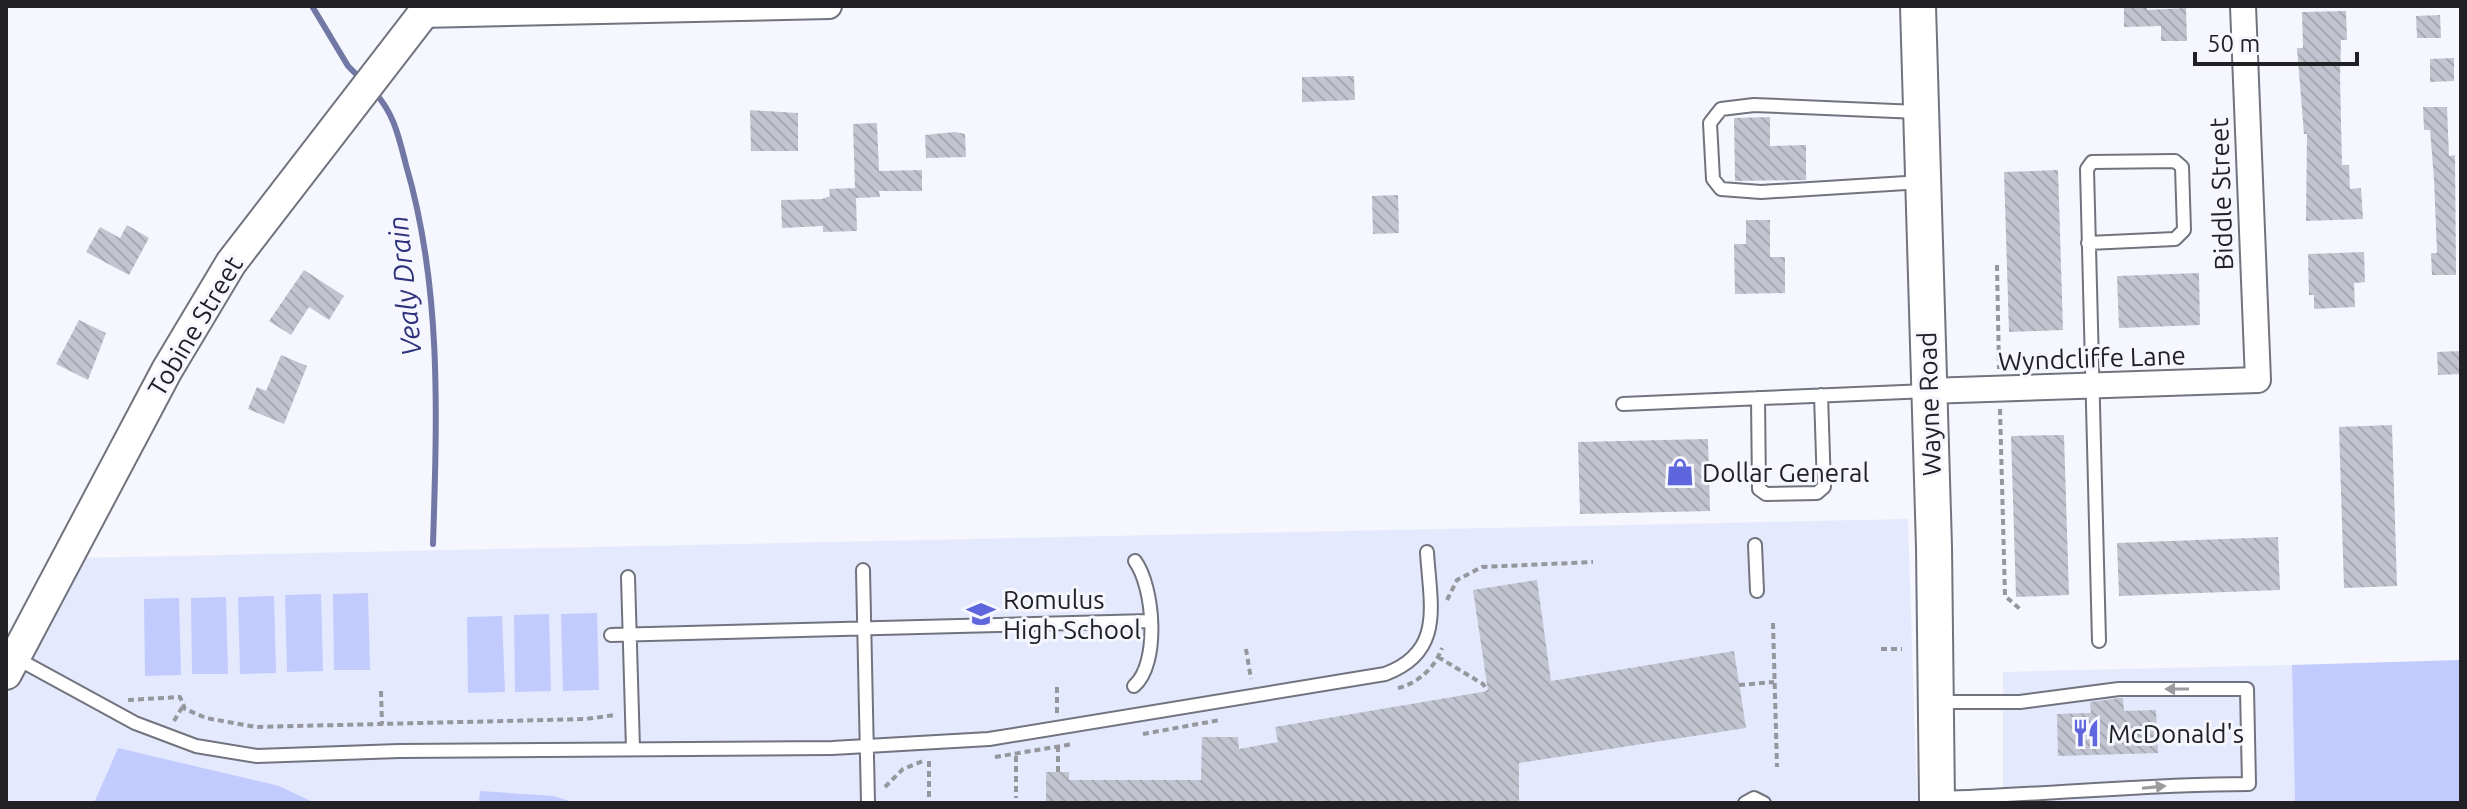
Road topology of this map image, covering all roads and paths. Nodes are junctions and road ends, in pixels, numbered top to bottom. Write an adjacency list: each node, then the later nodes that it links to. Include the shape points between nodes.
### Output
1 (829, 6): 4 (street)
2 (1918, 6): 5 (main road, Wayne Road)
3 (2243, 6): 10 (street, Biddle Street)
4 (425, 11): 37 (street, Tobine Street, via 231,263 167,370)
5 (1921, 112): 6 (main road, Wayne Road); 6 (lane, via 1754,105 1721,109 1710,123 1713,179 1721,189 1761,192)
6 (1922, 182): 12 (main road, Wayne Road)
7 (2088, 243): 7 (lane, via 2087,169 2092,162 2175,161 2182,167 2184,230 2175,239); 11 (lane)
8 (1997, 265): 9 (path)
9 (1999, 371)
10 (2258, 380): 11 (street, Wyndcliffe Lane)
11 (2092, 386): 12 (street, Wyndcliffe Lane); 31 (lane)
12 (1927, 391): 13 (lane); 47 (main road, Wayne Road)
13 (1821, 395): 14 (lane); 14 (lane, via 1824,487 1817,493 1766,494 1759,489)
14 (1758, 398): 16 (lane)
15 (2000, 399): 25 (path, via 2005,596)
16 (1623, 404)
17 (1755, 545): 23 (lane)
18 (1427, 552): 55 (lane, via 1430,632 1420,652 1385,674 989,739)
19 (1135, 561): 26 (lane, via 1148,590)
20 (1593, 562): 24 (path, via 1482,567 1457,580)
21 (863, 570): 28 (lane)
22 (628, 577): 30 (lane)
23 (1757, 591)
24 (1446, 602)
25 (2020, 609)
26 (1149, 621): 28 (lane); 41 (lane, via 1150,659 1146,676)
27 (1773, 623): 38 (path)
28 (865, 631): 30 (lane); 55 (lane)
29 (611, 635): 30 (lane)
30 (630, 636): 57 (lane)
31 (2099, 641)
32 (1442, 645): 36 (path)
33 (1246, 649): 39 (path)
34 (1881, 649): 35 (path)
35 (1902, 649)
36 (1438, 657): 43 (path, via 1418,681); 45 (path)
37 (10, 666): 57 (lane, via 196,746 257,756)
38 (1774, 682): 40 (path); 62 (path)
39 (1251, 683)
40 (1739, 685)
41 (1134, 686)
42 (1057, 687): 49 (path)
43 (1388, 690)
44 (381, 691): 51 (path)
45 (1488, 691)
46 (124, 701): 51 (path, via 180,697 185,709 206,718 256,727)
47 (1935, 702): 67 (main road, Wayne Road); 67 (lane, one-way to 47, via 2249,784 2249,768 2247,689 2119,689 2020,702)
48 (614, 706): 51 (path, via 615,716 586,719)
49 (1057, 716)
50 (1227, 719): 52 (path)
51 (382, 724)
52 (1143, 734)
53 (1058, 740): 56 (path)
54 (1084, 742): 56 (path)
55 (870, 746): 57 (lane); 68 (lane)
56 (1058, 747): 58 (path); 63 (path)
57 (633, 749)
58 (1016, 756): 59 (path); 66 (path)
59 (987, 757)
60 (929, 758): 61 (path); 64 (path, via 903,769 886,784); 65 (path)
61 (944, 758)
62 (1777, 767)
63 (1058, 772)
64 (883, 797)
65 (929, 797)
66 (1016, 798)
67 (1936, 800)
68 (868, 803)
69 (1745, 803): 70 (lane, via 1754,798)
70 (1764, 803)

